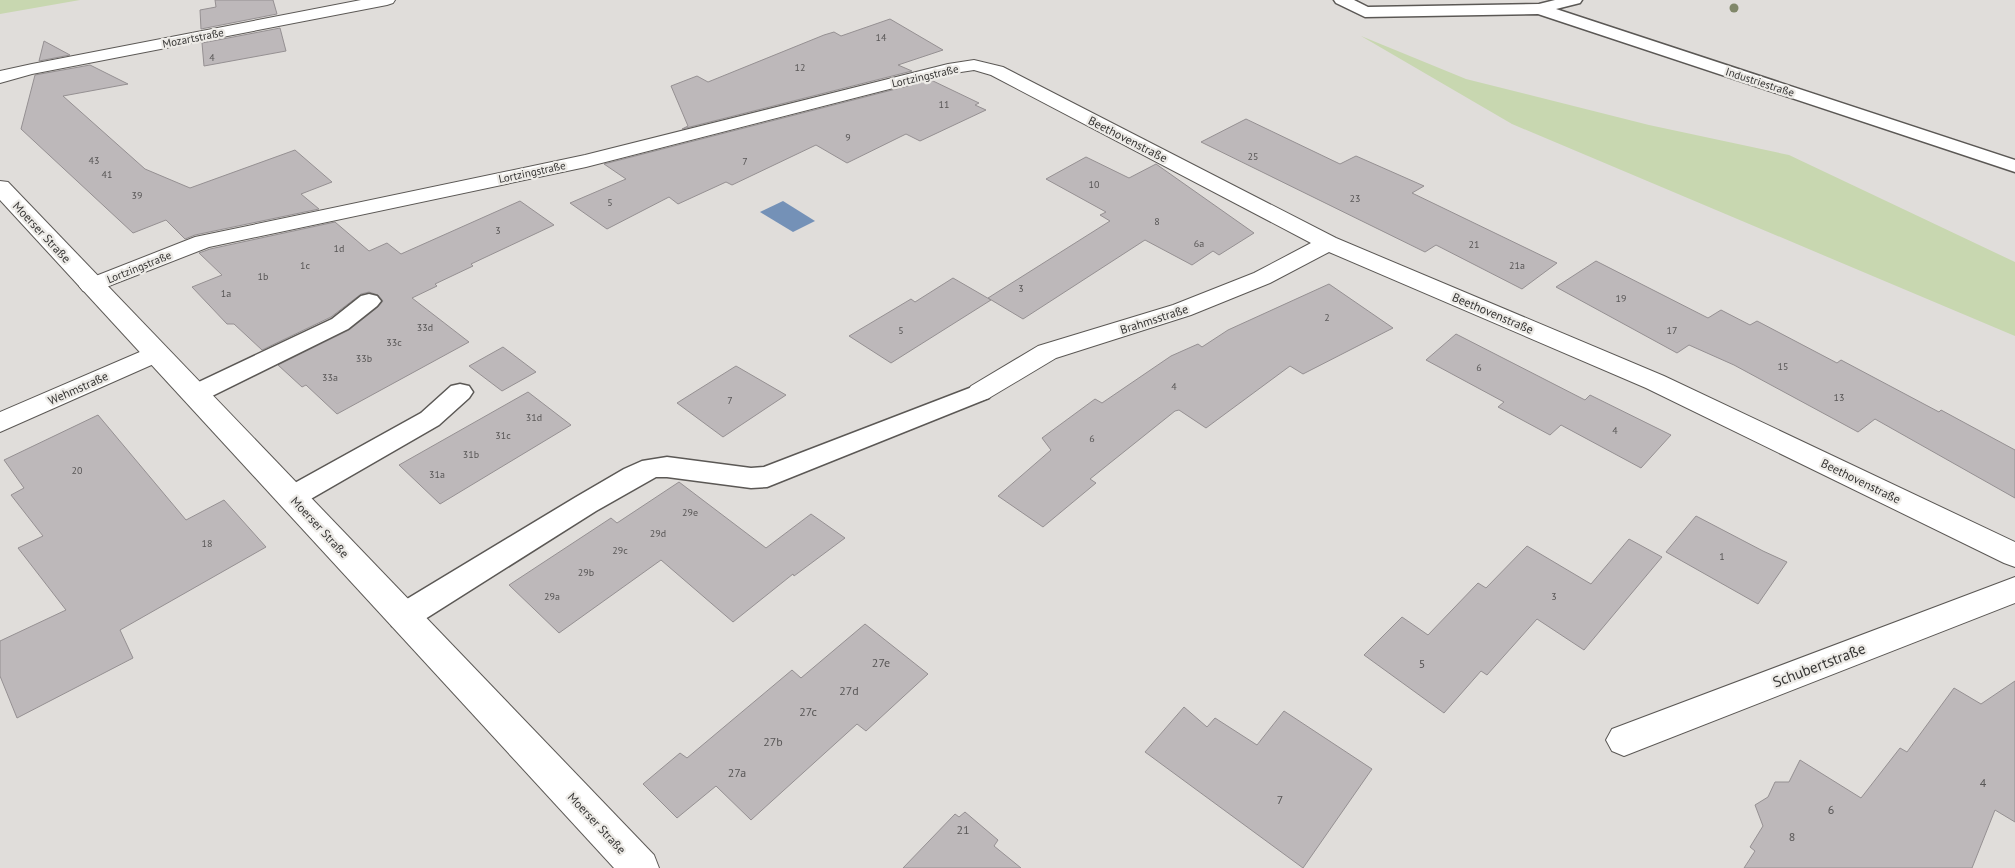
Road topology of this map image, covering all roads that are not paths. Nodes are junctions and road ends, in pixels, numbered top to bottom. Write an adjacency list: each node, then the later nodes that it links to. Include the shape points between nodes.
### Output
1 (387, 0): 6 (street, Mozartstraße, via 32,69)
2 (1342, 0): 4 (lane, via 1365,12)
3 (1574, 0): 4 (lane)
4 (1539, 10): 7 (lane, Industriestraße)
5 (974, 65): 9 (street, Beethovenstraße, via 997,71); 10 (street, Lortzingstraße, via 586,161 203,242)
6 (0, 78)
7 (2015, 166)
8 (0, 187): 10 (street, Moerser Straße)
9 (1328, 243): 14 (street, Brahmsstraße, via 1262,278 1182,310 1047,352); 18 (street, Beethovenstraße, via 1655,382)
10 (91, 286): 12 (street, Moerser Straße)
11 (369, 301): 15 (lane, via 340,324)
12 (156, 353): 15 (street, Moerser Straße); 16 (street, Wehmstraße)
13 (460, 392): 17 (lane, via 430,420)
14 (980, 392): 20 (lane, via 767,477 652,468 586,504)
15 (195, 394): 17 (street, Moerser Straße)
16 (0, 423)
17 (292, 497): 20 (street, Moerser Straße)
18 (2015, 555)
19 (2015, 590): 21 (street, Schubertstraße)
20 (403, 617): 22 (street, Moerser Straße)
21 (1624, 740)
22 (640, 868)

